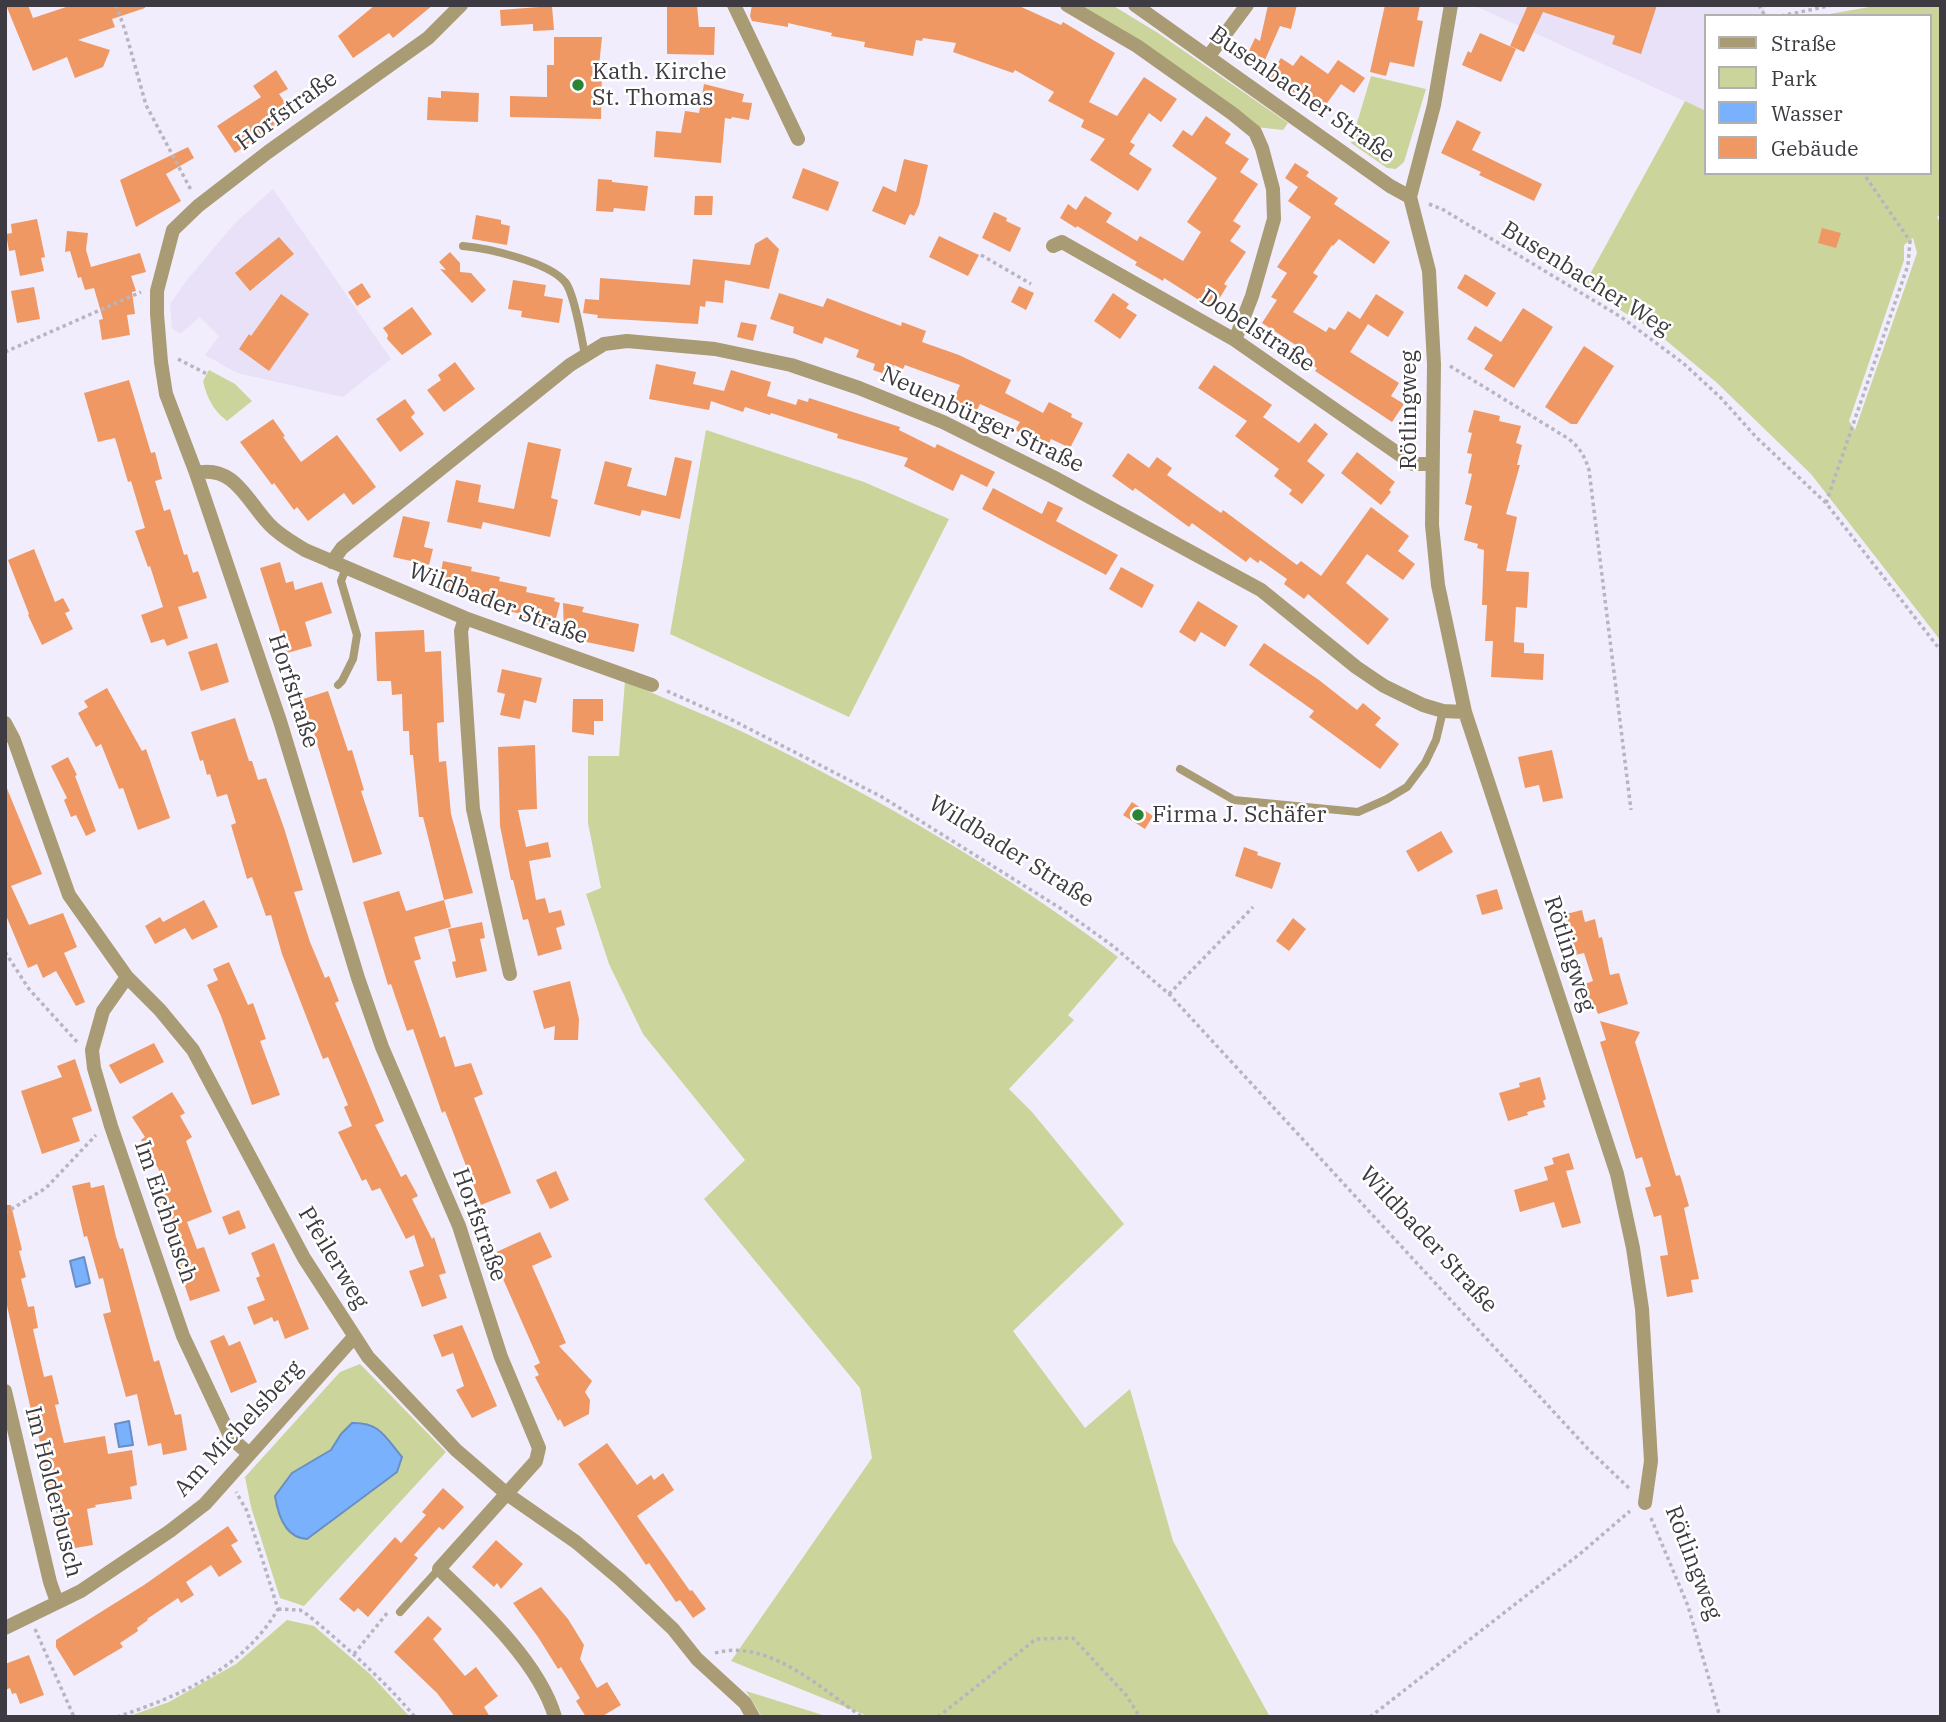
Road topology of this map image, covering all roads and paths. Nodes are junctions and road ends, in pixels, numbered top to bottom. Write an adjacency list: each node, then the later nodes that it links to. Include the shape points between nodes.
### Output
1 (116, 5): 14 (path, via 146,105)
2 (461, 5): 14 (street, Horfstraße, via 428,38)
3 (734, 5): 11 (street)
4 (1067, 5): 21 (street, via 1137,46 1255,132 1273,190 1275,219)
5 (1135, 5): 10 (street, Busenbacher Straße)
6 (1247, 5): 10 (street)
7 (1451, 5): 13 (street, via 1434,105)
8 (1833, 5): 9 (path)
9 (1790, 14)
10 (1209, 57): 13 (street, Busenbacher Straße)
11 (798, 139)
12 (1864, 175): 29 (path, via 1910,241 1908,265)
13 (1410, 197): 25 (street, Rötlingweg, via 1429,271)
14 (198, 206): 20 (street, Horfstraße, via 173,230)
15 (1442, 209): 29 (path, Busenbacher Weg, via 1650,337 1720,397)
16 (463, 246): 23 (lane, via 510,255 552,271 566,283)
17 (1053, 246): 21 (street, Dobelstraße, via 1062,242)
18 (981, 255): 19 (path)
19 (1031, 284)
20 (157, 291): 22 (path, via 144,291); 28 (street, Horfstraße, via 166,394)
21 (1235, 340): 27 (street, Dobelstraße, via 1413,464)
22 (5, 352)
23 (585, 355): 30 (street, Neuenbürger Straße, via 342,548); 35 (street, Neuenbürger Straße, via 604,344 627,341 715,349 791,365 943,422 1261,590 1384,686)
24 (173, 357): 26 (path)
25 (1434, 364): 27 (street, Rötlingweg); 39 (path, via 1453,366 1530,413 1569,439 1585,458)
26 (207, 374)
27 (1431, 464): 36 (street, Rötlingweg, via 1438,585)
28 (196, 473): 30 (street, Wildbader Straße, via 208,470 231,480 284,537); 52 (street, Horfstraße, via 382,1047 459,1226 501,1357 539,1448 536,1461)
29 (1826, 503): 32 (path, Busenbacher Weg)
30 (339, 565): 31 (street, Wildbader Straße); 33 (lane, via 357,635 352,659)
31 (465, 618): 34 (street, Wildbader Straße); 42 (street, via 461,631 473,809)
32 (1941, 651)
33 (338, 685)
34 (652, 685): 44 (path, Wildbader Straße, via 734,721 882,797 1060,908)
35 (1443, 711): 36 (street, Neuenbürger Straße); 38 (lane, via 1425,763 1406,786 1358,812 1234,800)
36 (1465, 712): 53 (street, Rötlingweg, via 1616,1174 1633,1248 1644,1335 1651,1461)
37 (5, 723): 43 (street, Pfeilerweg, via 69,895)
38 (1180, 769)
39 (1631, 810)
40 (1253, 907): 44 (path)
41 (5, 952): 45 (path, via 29,989 76,1042)
42 (510, 974)
43 (127, 977): 45 (street, Im Eichbusch, via 103,1011); 48 (street, Pfeilerweg, via 193,1050 304,1258)
44 (1169, 995): 53 (path, Wildbader Straße, via 1588,1449)
45 (92, 1050): 50 (street, Im Eichbusch, via 111,1126 183,1336 231,1438)
46 (101, 1130): 47 (path, via 46,1188)
47 (5, 1213)
48 (354, 1337): 50 (street, Am Michelsberg); 52 (street, Pfeilerweg, via 456,1450)
49 (5, 1391): 55 (street, Im Holderbusch)
50 (248, 1454): 51 (street, Am Michelsberg)
51 (228, 1479): 55 (street, Am Michelsberg, via 170,1531); 56 (path, via 247,1511)
52 (507, 1494): 54 (street); 61 (street, Pfeilerweg, via 595,1557 673,1629)
53 (1645, 1503): 70 (path, via 1625,1514); 71 (path, Rötlingweg, via 1688,1606)
54 (439, 1569): 57 (lane); 65 (street, via 519,1654 550,1701)
55 (57, 1602): 58 (street, Am Michelsberg)
56 (278, 1609): 60 (path, via 300,1610); 63 (path, via 267,1628 234,1661 171,1697)
57 (400, 1612): 60 (path, via 388,1612)
58 (29, 1617): 59 (street, Am Michelsberg); 62 (path)
59 (5, 1628)
60 (354, 1654): 64 (path)
61 (697, 1659): 66 (street, Pfeilerweg); 67 (path, via 723,1651 754,1652 792,1667)
62 (74, 1717)
63 (117, 1717)
64 (415, 1717)
65 (555, 1717)
66 (754, 1717)
67 (862, 1717)
68 (938, 1717): 69 (path, via 1036,1639 1073,1638 1126,1695)
69 (1140, 1717)
70 (1370, 1717)
71 (1720, 1717)

